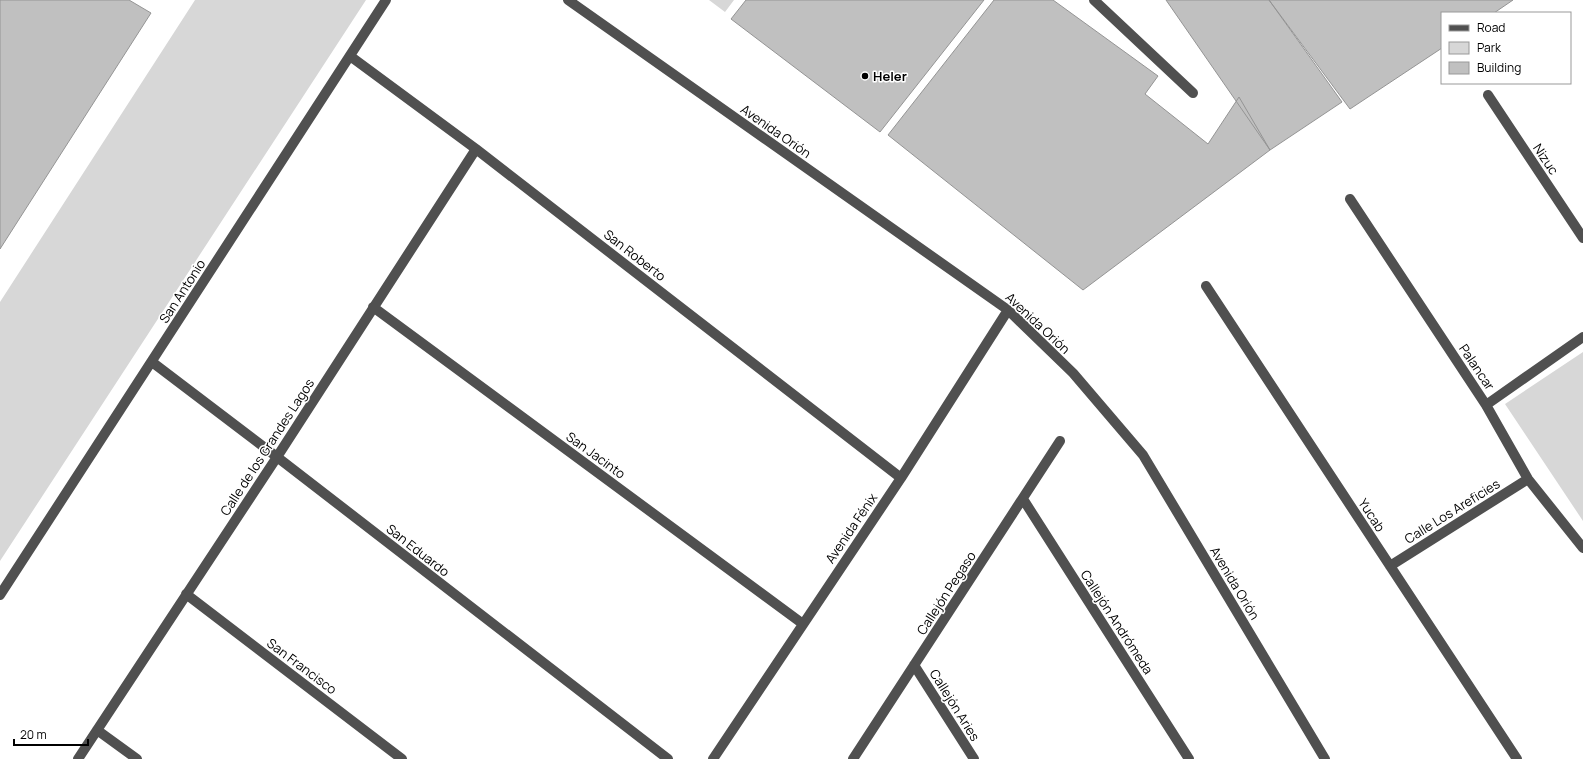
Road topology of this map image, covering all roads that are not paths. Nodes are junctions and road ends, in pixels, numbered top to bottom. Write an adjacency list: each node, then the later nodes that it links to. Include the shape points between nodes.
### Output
1 (386, 0): 4 (street, San Antonio)
2 (568, 0): 12 (street, Avenida Orión)
3 (1094, 0): 5 (street)
4 (350, 56): 7 (street, San Roberto); 14 (street, San Antonio)
5 (1193, 93)
6 (1488, 95): 9 (street, Nizuc)
7 (476, 149): 11 (street, Calle de los Grandes Lagos); 18 (street, San Roberto)
8 (1350, 199): 15 (street, Palancar)
9 (1583, 238)
10 (1206, 286): 22 (street, Yucab)
11 (373, 308): 17 (street, Calle de los Grandes Lagos); 25 (street, San Jacinto)
12 (1008, 310): 18 (street, Avenida Fénix); 36 (street, Avenida Orión, via 1073,373 1143,455)
13 (1583, 337): 15 (street)
14 (152, 362): 17 (street, San Eduardo); 24 (street, San Antonio)
15 (1486, 405): 19 (street, Palancar)
16 (1060, 441): 20 (street, Callejón Pegaso)
17 (277, 457): 23 (street, Calle de los Grandes Lagos); 31 (street, San Eduardo)
18 (901, 478): 25 (street, Avenida Fénix)
19 (1528, 479): 21 (street, Palancar); 22 (street, Calle Los Areficies)
20 (1023, 499): 26 (street, Callejón Pegaso); 35 (street, Callejón Andrómeda)
21 (1583, 548)
22 (1390, 566): 37 (street, Yucab)
23 (186, 594): 27 (street, Calle de los Grandes Lagos); 30 (street, San Francisco)
24 (0, 595)
25 (803, 624): 32 (street, Avenida Fénix)
26 (914, 665): 33 (street, Callejón Pegaso); 34 (street, Callejón Aries)
27 (97, 730): 28 (street, Calle de los Grandes Lagos); 29 (street)
28 (78, 759)
29 (137, 759)
30 (402, 759)
31 (668, 759)
32 (713, 759)
33 (853, 759)
34 (974, 759)
35 (1189, 759)
36 (1324, 759)
37 (1516, 759)

